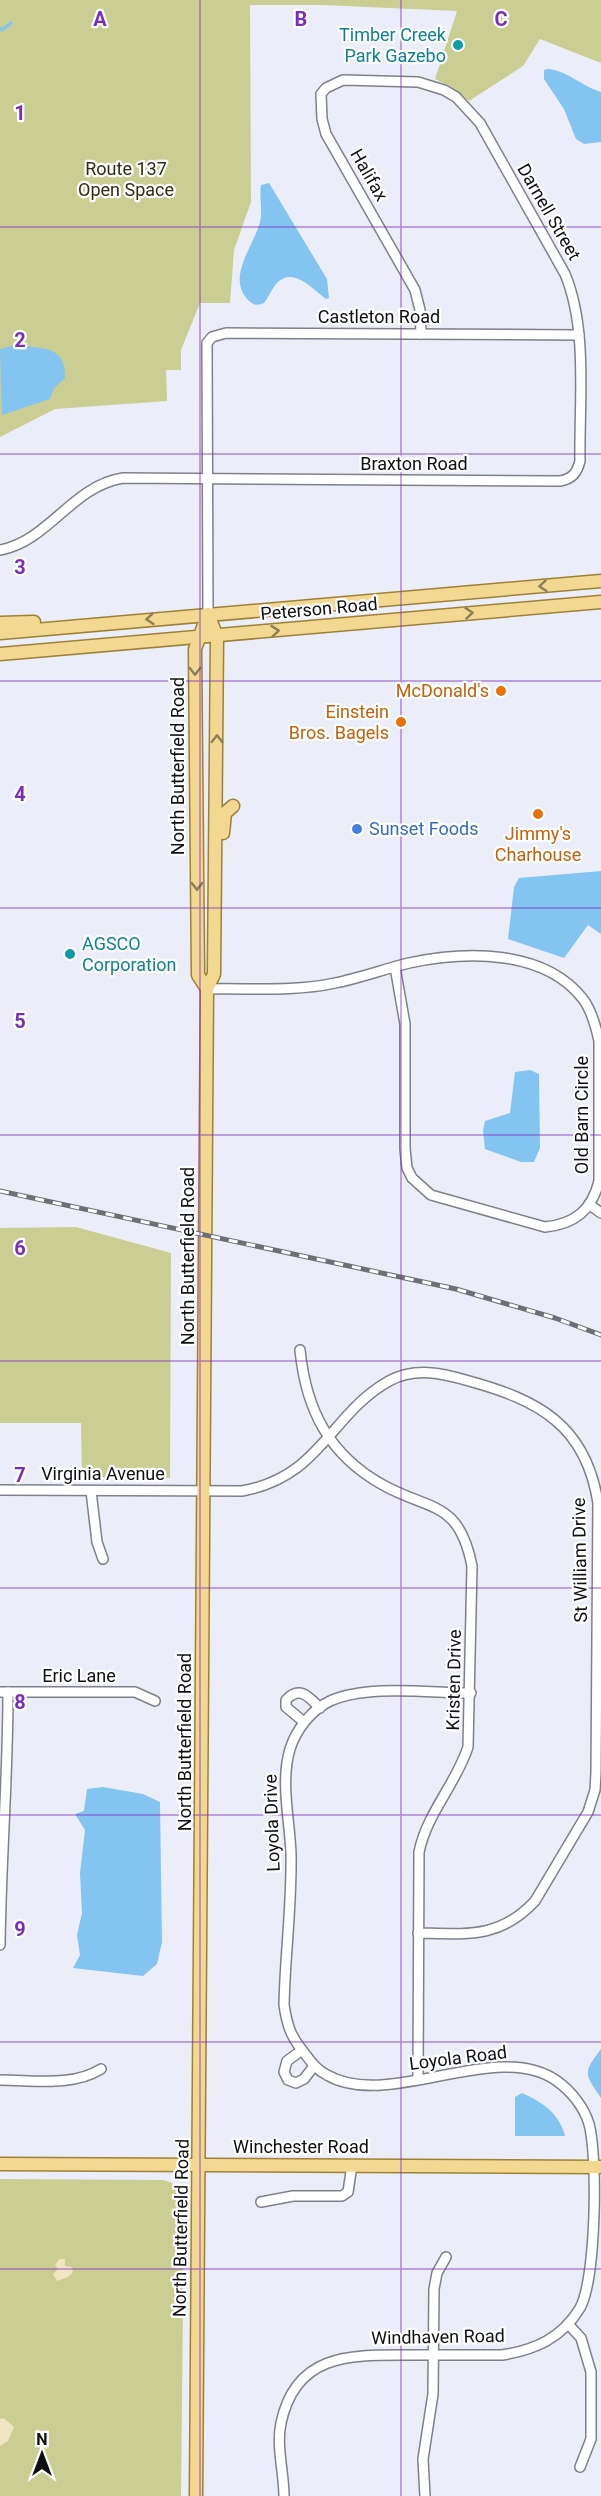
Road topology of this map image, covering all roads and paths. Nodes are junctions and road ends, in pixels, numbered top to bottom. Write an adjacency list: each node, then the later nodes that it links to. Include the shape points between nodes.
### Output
1 (387, 81): 2 (street, Halifax, via 333,82 321,94 322,119 326,134 415,290); 3 (street, Darnell Street, via 431,85 468,107 566,274 576,298)
2 (421, 334): 3 (street, Castleton Road); 4 (street, Castleton Road, via 218,334 207,343)
3 (579, 335): 5 (street, Darnell Street)
4 (207, 367): 6 (street, North Butterfield Road)
5 (579, 430): 6 (street, Braxton Road, via 578,468 568,480)
6 (206, 479): 7 (street, via 123,478 99,484 31,537); 10 (street, North Butterfield Road)
7 (0, 550)
8 (601, 581): 10 (main road, Peterson Road, one-way to 10)
9 (601, 602): 14 (main road, Peterson Road, one-way to 9)
10 (208, 614): 11 (main road, Peterson Road, one-way to 11); 14 (main road, North Butterfield Road); 15 (main road, North Butterfield Road)
11 (122, 621): 12 (main road, Peterson Road); 13 (main road, Peterson Road)
12 (0, 623)
13 (0, 633)
14 (217, 636): 15 (main road, Peterson Road); 17 (main road, North Butterfield Road, one-way to 14)
15 (199, 638): 16 (main road, Peterson Road); 19 (main road, North Butterfield Road, one-way to 19, via 195,649)
16 (0, 655)
17 (216, 797): 19 (main road); 20 (main road, North Butterfield Road)
18 (233, 806): 20 (main road, via 225,813)
19 (196, 827): 22 (main road, North Butterfield Road, one-way to 22, via 198,975)
20 (215, 911): 22 (main road, North Butterfield Road, via 214,974)
21 (395, 967): 22 (street, Old Barn Circle, via 333,984); 23 (street, via 405,1024 405,1149 412,1178 431,1195 545,1227 572,1221); 23 (street, Old Barn Circle, via 453,957 526,962 567,983 584,1000 599,1041 599,1181)
22 (207, 988): 29 (main road, North Butterfield Road)
23 (590, 1205): 24 (street)
24 (601, 1214)
25 (300, 1350): 26 (street, Kristen Drive, via 309,1401)
26 (329, 1438): 29 (street, St William Drive, via 307,1461 261,1488); 32 (street, Kristen Drive, via 346,1459 369,1477 443,1511 464,1538 472,1566); 37 (street, St William Drive, via 361,1402 391,1380 407,1374 442,1374 502,1390 543,1409 572,1437 595,1486 597,1761 592,1804 536,1900 523,1914 508,1925 486,1932)
27 (0, 1490): 28 (street, Virginia Avenue)
28 (91, 1491): 29 (street, Virginia Avenue); 30 (street)
29 (205, 1491): 45 (main road, North Butterfield Road)
30 (103, 1559)
31 (4, 1692): 33 (street, Eric Lane, via 135,1692); 36 (street, via 8,1781)
32 (471, 1693): 34 (street, Loyola Drive, via 369,1692 342,1697); 37 (street, Kristen Drive, via 470,1738 463,1763 422,1838)
33 (156, 1701)
34 (320, 1708): 35 (street, Loyola Drive); 35 (street, via 306,1694 292,1694 286,1707)
35 (304, 1722): 39 (street, Loyola Drive, via 290,1748 286,1771 291,1888 284,2005 291,2037)
36 (2, 1818): 38 (street)
37 (418, 1933): 42 (street, Kristen Drive)
38 (0, 1945)
39 (302, 2050): 40 (street, Loyola Drive); 40 (street, via 287,2061 284,2072 288,2080 296,2083 304,2079)
40 (311, 2063): 42 (street, Loyola Road, via 333,2079 357,2084)
41 (101, 2068): 43 (street, via 74,2080)
42 (418, 2079): 47 (street, Loyola Road, via 510,2067 555,2079 586,2115)
43 (0, 2080)
44 (0, 2164): 45 (main road, Winchester Road)
45 (200, 2164): 46 (main road, Winchester Road); 53 (main road, North Butterfield Road)
46 (352, 2165): 47 (main road, Winchester Road); 48 (street, via 351,2184 342,2196 293,2196)
47 (597, 2167): 50 (street, Windhaven Road, via 591,2274 585,2297)
48 (261, 2202)
49 (446, 2257): 51 (street, via 434,2289)
50 (568, 2324): 51 (street, Windhaven Road, via 540,2346 525,2351); 52 (street, via 581,2338 591,2372 591,2439)
51 (433, 2355): 54 (street, Windhaven Road, via 354,2355 322,2364 307,2375 292,2393 280,2426); 55 (street, via 433,2394 423,2459)
52 (580, 2467)
53 (196, 2496)
54 (284, 2496)
55 (425, 2496)

